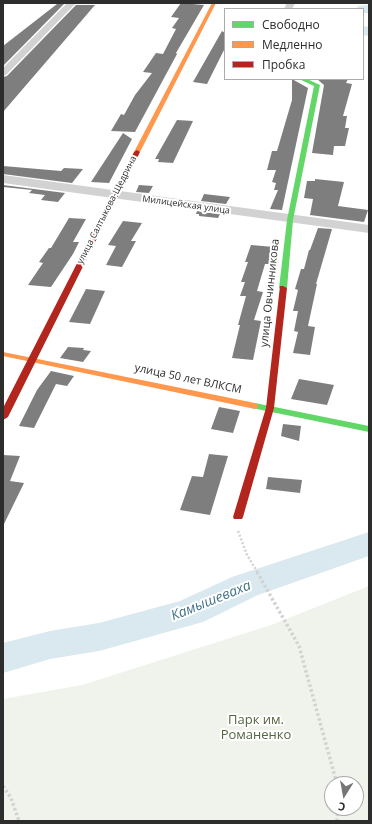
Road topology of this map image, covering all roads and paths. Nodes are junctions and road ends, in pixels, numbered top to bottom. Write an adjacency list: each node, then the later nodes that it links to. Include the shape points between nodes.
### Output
1 (72, 3): 3 (street)
2 (214, 3): 6 (street, улица Салтыкова-Щедрина)
3 (3, 73)
4 (304, 80): 7 (street, улица Овчинникова, via 317,85)
5 (3, 179): 6 (street, Милицейская улица)
6 (115, 194): 7 (street, Милицейская улица); 10 (street, улица Салтыкова-Щедрина)
7 (290, 220): 8 (street, Милицейская улица); 11 (street, улица Овчинникова)
8 (369, 229)
9 (3, 354): 10 (street, улица 50 лет ВЛКСМ)
10 (32, 360): 11 (street, улица 50 лет ВЛКСМ); 12 (street, улица Салтыкова-Щедрина)
11 (270, 408): 13 (street, улица 50 лет ВЛКСМ); 14 (street, улица Овчинникова)
12 (3, 417)
13 (369, 429)
14 (238, 517): 15 (path, via 238,535 299,646)
15 (335, 776)
16 (3, 786): 17 (path, via 11,798)
17 (19, 821)

